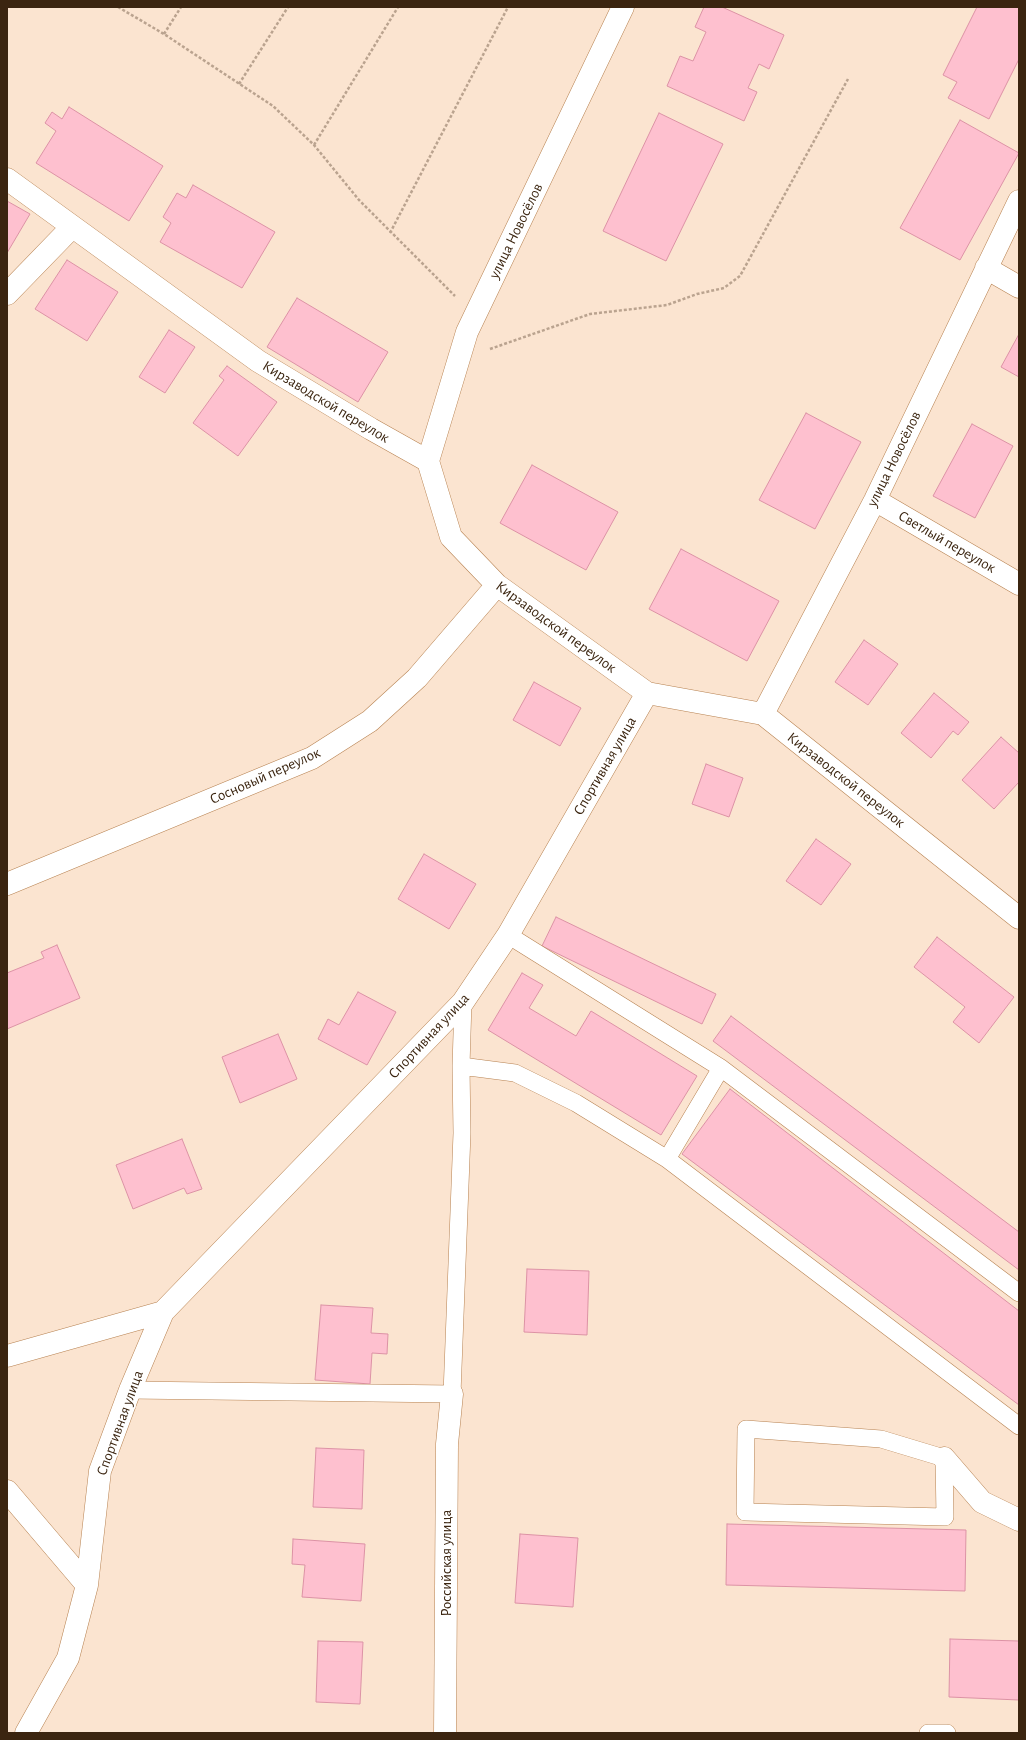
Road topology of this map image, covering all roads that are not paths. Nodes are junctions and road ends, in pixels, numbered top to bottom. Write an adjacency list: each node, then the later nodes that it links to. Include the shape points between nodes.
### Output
1 (623, 7): 8 (street, улица Новосёлов, via 467,332)
2 (7, 179): 4 (street, Кирзаводской переулок)
3 (1019, 201): 5 (street, улица Новосёлов)
4 (72, 227): 7 (street); 8 (street, Кирзаводской переулок, via 258,361)
5 (986, 268): 6 (street); 9 (street, улица Новосёлов)
6 (1019, 287)
7 (7, 294)
8 (428, 461): 11 (street, Кирзаводской переулок, via 451,537)
9 (875, 500): 10 (street, Светлый переулок); 13 (street, улица Новосёлов)
10 (1019, 584)
11 (497, 585): 12 (street, Кирзаводской переулок); 14 (street, Сосновый переулок, via 417,678 370,722 312,758)
12 (647, 693): 13 (street, Кирзаводской переулок); 16 (street, Спортивная улица)
13 (763, 714): 15 (street, Кирзаводской переулок)
14 (7, 884)
15 (1019, 918)
16 (508, 935): 17 (street, Спортивная улица); 19 (lane)
17 (463, 1002): 18 (lane); 22 (street, Спортивная улица)
18 (461, 1066): 20 (lane, via 515,1073 576,1103); 25 (lane, via 462,1133)
19 (721, 1068): 20 (lane); 21 (lane)
20 (667, 1158): 26 (lane)
21 (1019, 1293)
22 (163, 1312): 23 (street); 24 (street, Спортивная улица)
23 (7, 1356)
24 (130, 1390): 25 (lane); 30 (street, Спортивная улица, via 100,1471)
25 (452, 1394): 32 (street, Российская улица, via 447,1444)
26 (1019, 1426)
27 (944, 1458): 27 (lane, via 945,1517 745,1512 746,1429 881,1439); 29 (street, via 982,1502)
28 (7, 1491): 30 (street)
29 (1019, 1520)
30 (87, 1585): 31 (street, Спортивная улица, via 68,1658)
31 (26, 1733)
32 (445, 1733)
33 (928, 1733): 34 (lane)
34 (947, 1733)

